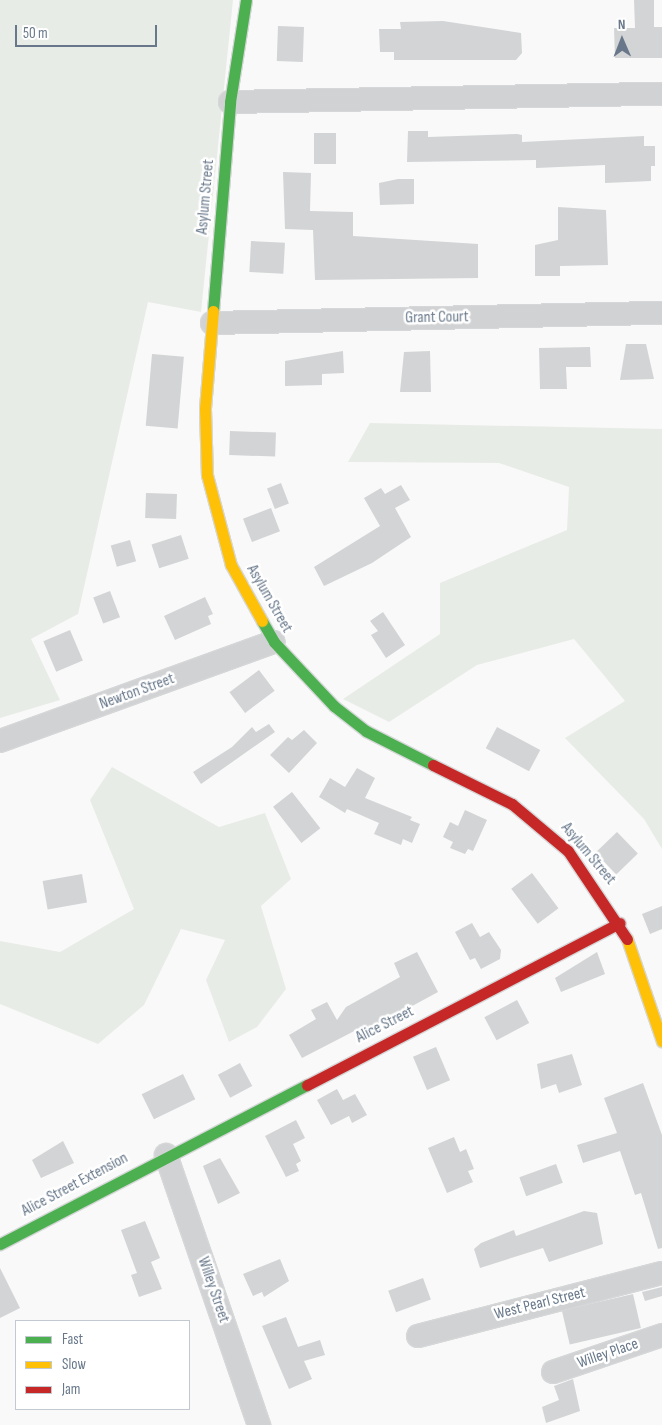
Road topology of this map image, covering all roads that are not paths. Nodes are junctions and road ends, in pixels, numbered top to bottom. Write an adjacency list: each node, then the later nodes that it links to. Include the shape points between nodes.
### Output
1 (246, 0): 3 (street, Asylum Street)
2 (662, 94): 3 (street)
3 (230, 102): 5 (street, Asylum Street)
4 (662, 313): 5 (street, Grant Court)
5 (212, 323): 6 (street, Asylum Street, via 205,409 207,475 231,565)
6 (274, 642): 7 (street, Newton Street); 8 (street, Asylum Street, via 307,680 366,731 483,787 540,826 584,870)
7 (0, 742)
8 (619, 923): 9 (street, Asylum Street); 11 (street, Alice Street)
9 (657, 1002): 10 (street, Asylum Street)
10 (662, 1041)
11 (166, 1155): 12 (street, Alice Street Extension); 17 (street, Willey Street)
12 (0, 1244)
13 (662, 1273): 15 (street, West Pearl Street)
14 (662, 1335): 16 (street, Willey Place)
15 (418, 1336)
16 (553, 1372)
17 (259, 1425)

